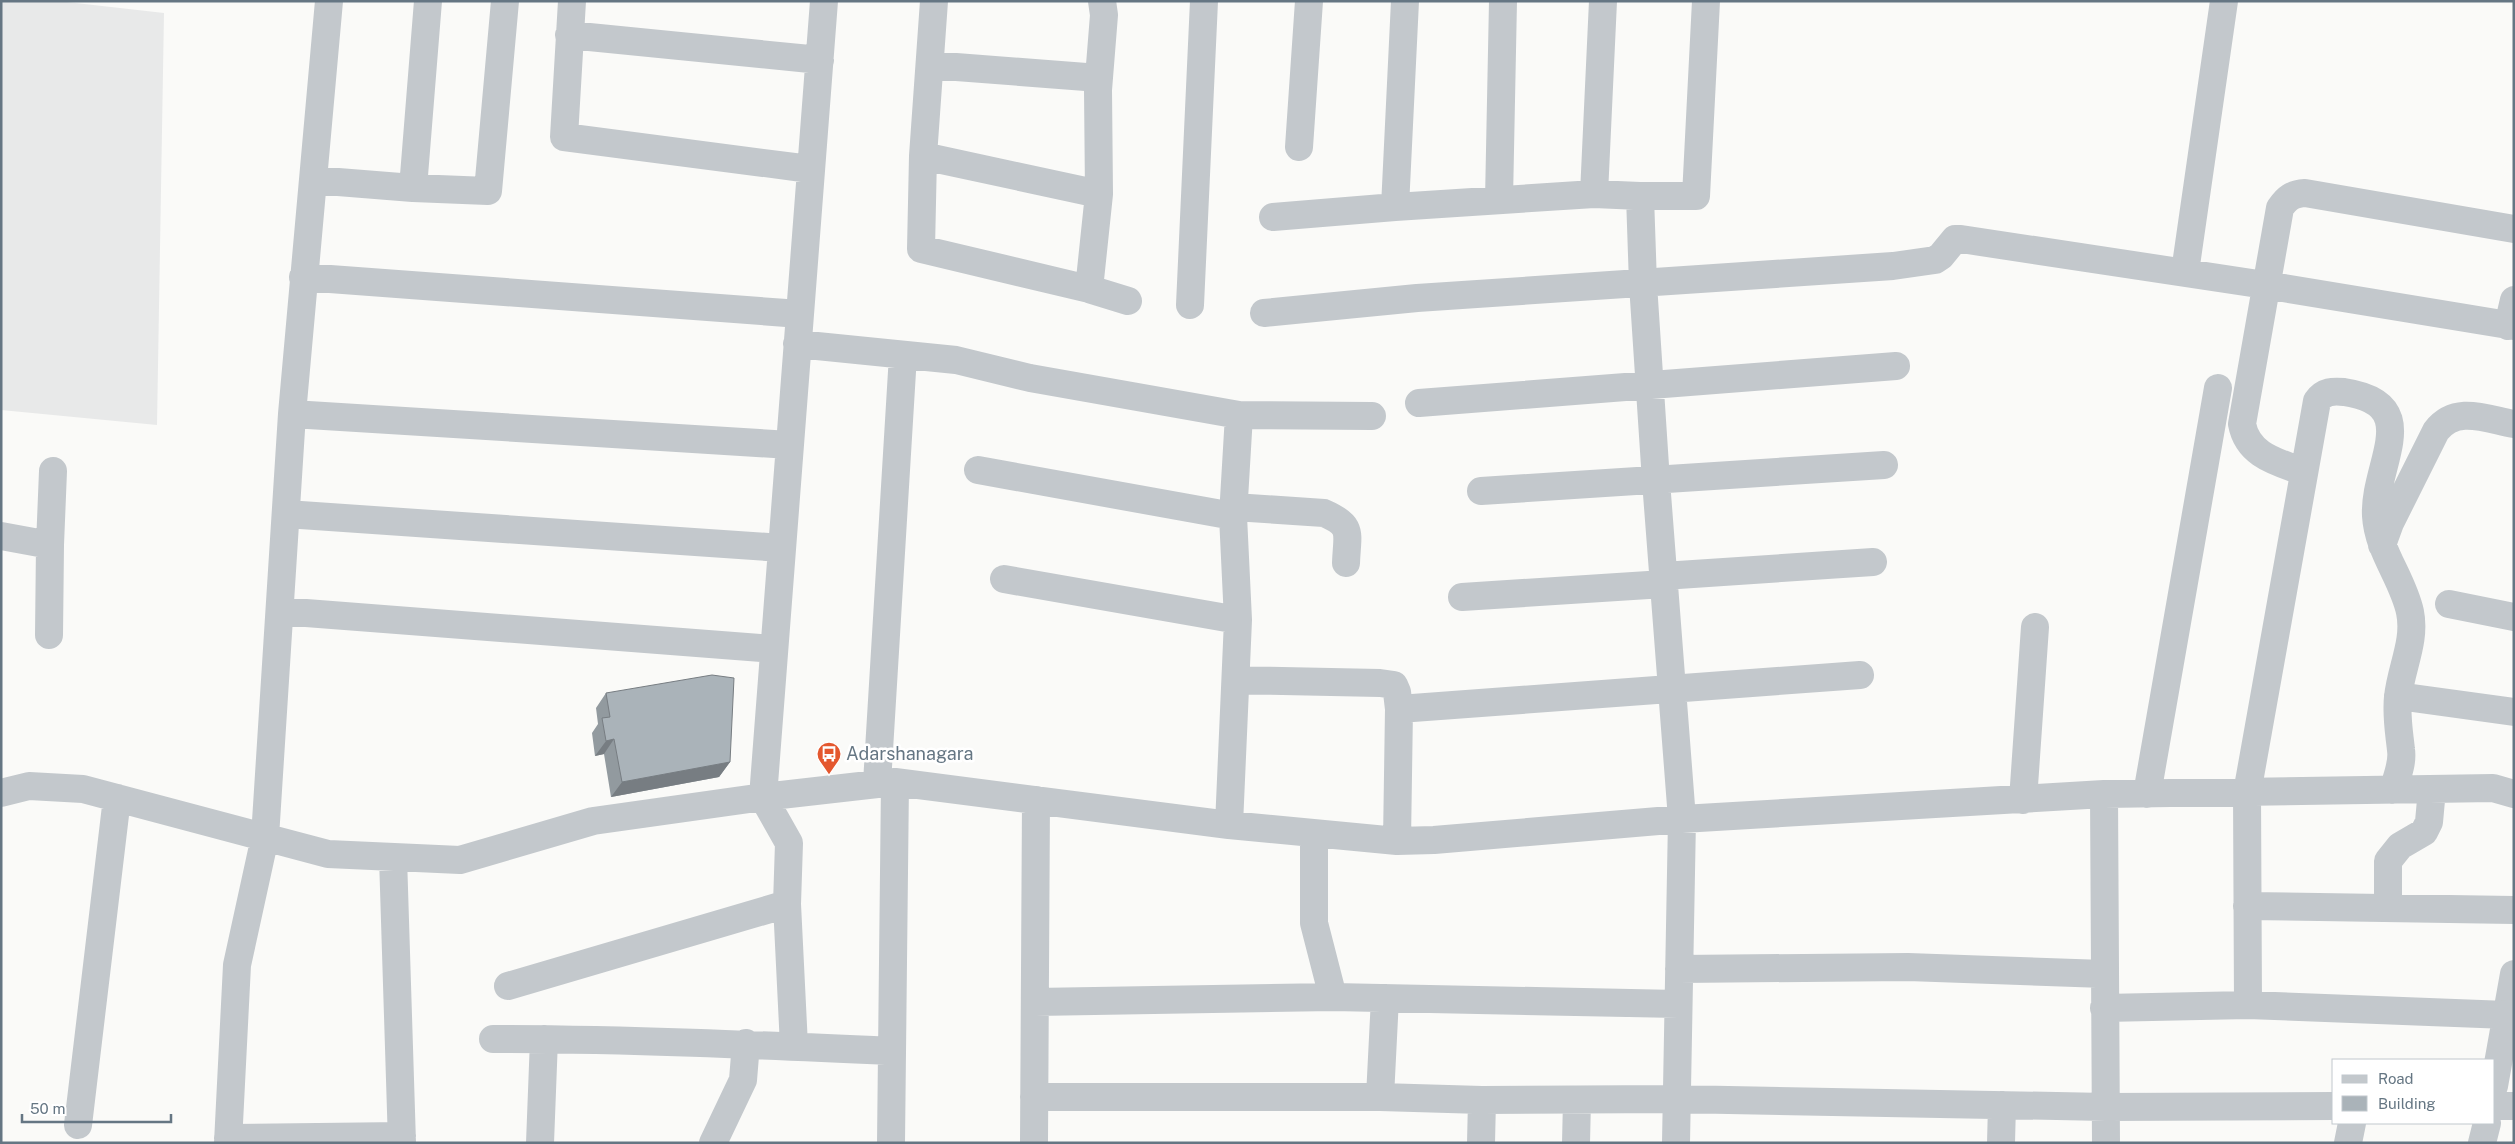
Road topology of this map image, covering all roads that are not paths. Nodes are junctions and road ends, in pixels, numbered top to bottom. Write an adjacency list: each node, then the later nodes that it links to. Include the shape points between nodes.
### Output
1 (329, 1): 22 (street)
2 (428, 1): 23 (street)
3 (506, 1): 23 (street, via 488,191)
4 (572, 1): 15 (street)
5 (824, 1): 16 (street)
6 (934, 1): 17 (street)
7 (1102, 1): 18 (street, via 1104,15)
8 (1204, 1): 37 (street)
9 (1309, 1): 19 (street)
10 (1406, 1): 28 (street)
11 (1503, 1): 27 (street)
12 (1603, 1): 25 (street)
13 (1706, 1): 26 (street, via 1696,196)
14 (2224, 1): 31 (street)
15 (569, 36): 16 (street); 21 (street, via 564,137)
16 (820, 60): 21 (street)
17 (930, 65): 18 (street); 20 (street)
18 (1099, 78): 24 (street)
19 (1299, 147)
20 (923, 156): 24 (street); 35 (street, via 921,248)
21 (810, 169): 39 (street)
22 (313, 180): 23 (street); 32 (street)
23 (412, 188)
24 (1099, 194): 35 (street)
25 (1594, 194): 26 (street); 27 (street)
26 (1640, 196): 33 (street)
27 (1499, 200): 28 (street)
28 (1395, 207): 29 (street)
29 (1273, 217)
30 (2514, 229): 34 (street, via 2305,193 2295,194 2280,208)
31 (2184, 272): 33 (street, via 1955,239 1942,256 1921,263); 34 (street)
32 (303, 278): 39 (street); 47 (street)
33 (1643, 284): 38 (street, via 1417,298); 44 (street)
34 (2265, 285): 40 (street); 55 (street, via 2242,424 2250,445 2262,456)
35 (1089, 289): 36 (street)
36 (1128, 301)
37 (1190, 305)
38 (1264, 313)
39 (800, 314): 41 (street)
40 (2512, 317)
41 (797, 344): 42 (street); 51 (street)
42 (903, 355): 48 (street, via 956,360 1030,378); 82 (street)
43 (1896, 366): 44 (street)
44 (1650, 383): 46 (street); 56 (street)
45 (2218, 388): 88 (street)
46 (1419, 403)
47 (292, 414): 51 (street); 59 (street)
48 (1239, 415): 49 (street); 58 (street)
49 (1372, 416)
50 (2514, 424): 62 (street, via 2466,415 2453,416 2443,422 2390,523)
51 (790, 445): 63 (street)
52 (1884, 465): 56 (street)
53 (978, 470): 58 (street)
54 (53, 471): 61 (street)
55 (2304, 472): 62 (street, via 2318,401 2322,395 2339,392 2365,395 2384,408 2391,432 2376,508); 85 (street)
56 (1656, 481): 57 (street); 67 (street)
57 (1481, 491)
58 (1233, 512): 65 (street, via 1324,513 1336,518 1344,523 1347,530); 72 (street)
59 (286, 514): 63 (street); 70 (street)
60 (1, 536): 61 (street)
61 (50, 545): 74 (street)
62 (2382, 545): 79 (street, via 2410,611 2412,628)
63 (782, 548): 75 (street)
64 (1874, 562): 67 (street)
65 (1346, 563)
66 (1004, 579): 72 (street)
67 (1664, 580): 68 (street); 78 (street)
68 (1462, 596)
69 (2449, 604): 71 (street)
70 (280, 611): 75 (street); 97 (street)
71 (2514, 617)
72 (1238, 620): 77 (street)
73 (2035, 627): 93 (street)
74 (49, 635)
75 (774, 649): 90 (street)
76 (1860, 675): 78 (street)
77 (1236, 680): 80 (street, via 1394,685); 95 (street)
78 (1672, 690): 80 (street); 94 (street)
79 (2398, 696): 81 (street); 84 (street, via 2396,716 2402,751)
80 (1400, 709): 98 (street)
81 (2514, 712)
82 (886, 783): 90 (street); 92 (street); 119 (street)
83 (2432, 789): 84 (street); 89 (street, via 2493,788); 102 (street, via 2429,822 2424,832 2400,846 2388,861)
84 (2393, 790): 85 (street)
85 (2247, 792): 88 (street); 101 (street)
86 (1, 793): 91 (street, via 29,786 84,789)
87 (2104, 794): 88 (street); 93 (street); 105 (street)
88 (2147, 794)
89 (2514, 794)
90 (763, 797): 99 (street, via 593,821 460,860); 100 (street, via 789,843)
91 (117, 798): 97 (street); 133 (street)
92 (1036, 800): 95 (street); 110 (street)
93 (2023, 800): 94 (street)
94 (1682, 819): 98 (street); 104 (street)
95 (1229, 825): 96 (street)
96 (1314, 833): 98 (street); 108 (street, via 1314,923)
97 (265, 837): 99 (street, via 328,854); 135 (street, via 237,965)
98 (1397, 841)
99 (394, 857): 134 (street)
100 (787, 904): 107 (street); 118 (street)
101 (2248, 906): 102 (street); 112 (street)
102 (2388, 908): 103 (street)
103 (2514, 910)
104 (1679, 969): 105 (street, via 1908,967); 111 (street)
105 (2104, 974): 113 (street)
106 (2513, 978): 114 (street)
107 (508, 986)
108 (1333, 998): 109 (street); 110 (street)
109 (1385, 998): 111 (street); 122 (street)
110 (1035, 1002): 121 (street)
111 (1678, 1004): 123 (street)
112 (2248, 1005): 113 (street); 114 (street)
113 (2104, 1008): 130 (street)
114 (2507, 1016): 120 (street)
115 (544, 1039): 116 (street); 117 (street); 136 (street)
116 (493, 1040)
117 (746, 1043): 118 (street); 137 (street, via 743,1080)
118 (794, 1046): 119 (street)
119 (892, 1051): 138 (street)
120 (2495, 1081)
121 (1034, 1097): 122 (street); 139 (street)
122 (1380, 1098): 124 (street)
123 (1677, 1099): 125 (street); 126 (street); 142 (street)
124 (1482, 1100): 125 (street); 140 (street)
125 (1577, 1100): 141 (street)
126 (2002, 1105): 130 (street); 143 (street)
127 (2332, 1106): 130 (street)
128 (2495, 1106): 129 (street)
129 (2514, 1106)
130 (2106, 1107): 144 (street)
131 (2352, 1124): 145 (street)
132 (2486, 1124): 146 (street)
133 (78, 1125)
134 (402, 1139): 135 (street)
135 (228, 1140)
136 (540, 1143)
137 (713, 1143)
138 (891, 1143)
139 (1034, 1143)
140 (1481, 1143)
141 (1576, 1143)
142 (1676, 1143)
143 (2001, 1143)
144 (2106, 1143)
145 (2348, 1143)
146 (2482, 1143)

